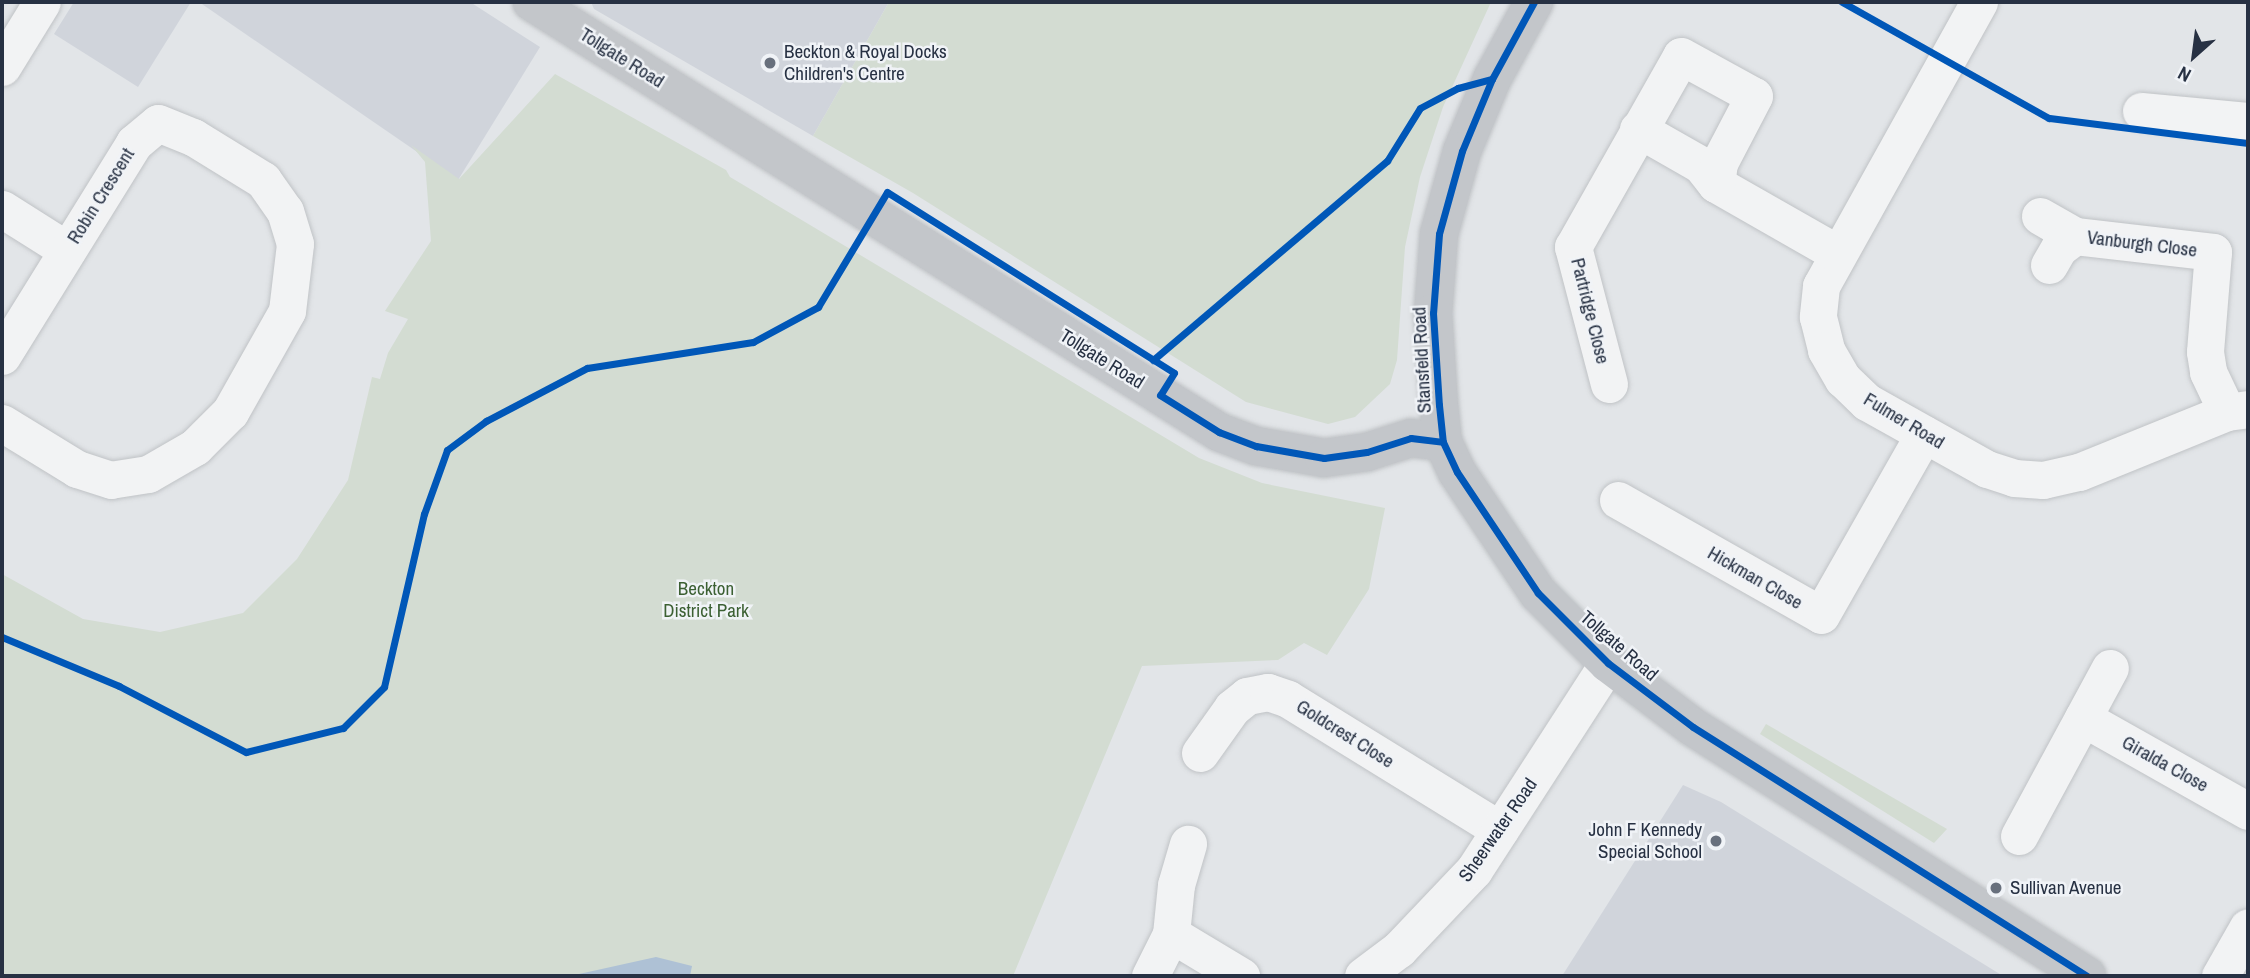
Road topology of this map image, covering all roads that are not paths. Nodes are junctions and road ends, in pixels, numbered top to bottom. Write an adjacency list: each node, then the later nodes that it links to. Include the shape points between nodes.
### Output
1 (42, 2): 5 (street)
2 (532, 2): 21 (street, Tollgate Road, via 1219,432 1256,446 1324,458 1367,453 1411,438)
3 (1534, 2): 21 (street, Stansfeld Road, via 1492,79 1462,151 1439,234 1433,313)
4 (1979, 2): 14 (street, Fulmer Road)
5 (2, 67)
6 (2141, 111): 7 (street)
7 (2248, 121)
8 (1638, 130): 9 (street, via 1702,165); 9 (street, Partridge Close, via 1681,56 1754,96 1719,163); 17 (street, Partridge Close, via 1573,247)
9 (1716, 184): 14 (street)
10 (2, 209): 13 (street)
11 (2040, 216): 12 (street, Vanburgh Close)
12 (2075, 236): 15 (street, Vanburgh Close, via 2059,248); 18 (street, Vanburgh Close, via 2213,252 2205,352 2208,372)
13 (67, 250): 16 (street, Robin Crescent); 19 (street, Robin Crescent, via 134,143 158,123 194,137 263,180 285,211 295,244 286,311 230,412 195,447 148,474 111,480 77,469)
14 (1837, 253): 20 (street, Fulmer Road, via 1821,286 1818,317 1826,350 1843,379 1867,402)
15 (2049, 265)
16 (2, 356)
17 (1609, 384)
18 (2238, 410): 20 (street, Fulmer Road, via 2079,472 2043,480 1987,470)
19 (2, 423)
20 (1924, 434): 22 (street, Hickman Close, via 1821,615)
21 (1443, 442): 23 (street, Tollgate Road, via 1483,514 1538,593)
22 (1618, 500)
23 (1608, 663): 28 (street, Sheerwater Road); 36 (street, Tollgate Road, via 1693,727)
24 (2110, 668): 25 (street)
25 (2083, 718): 27 (street, Giralda Close); 29 (street)
26 (1200, 753): 28 (street, Goldcrest Close, via 1232,708 1247,696 1268,692 1288,699)
27 (2248, 811)
28 (1500, 830): 35 (street, Sheerwater Road, via 1443,905)
29 (2019, 836)
30 (1188, 844): 32 (street, via 1176,885)
31 (2248, 926): 37 (street)
32 (1171, 934): 33 (street); 34 (street)
33 (1150, 976)
34 (1241, 976)
35 (1363, 976)
36 (2087, 976)
37 (2220, 976)

